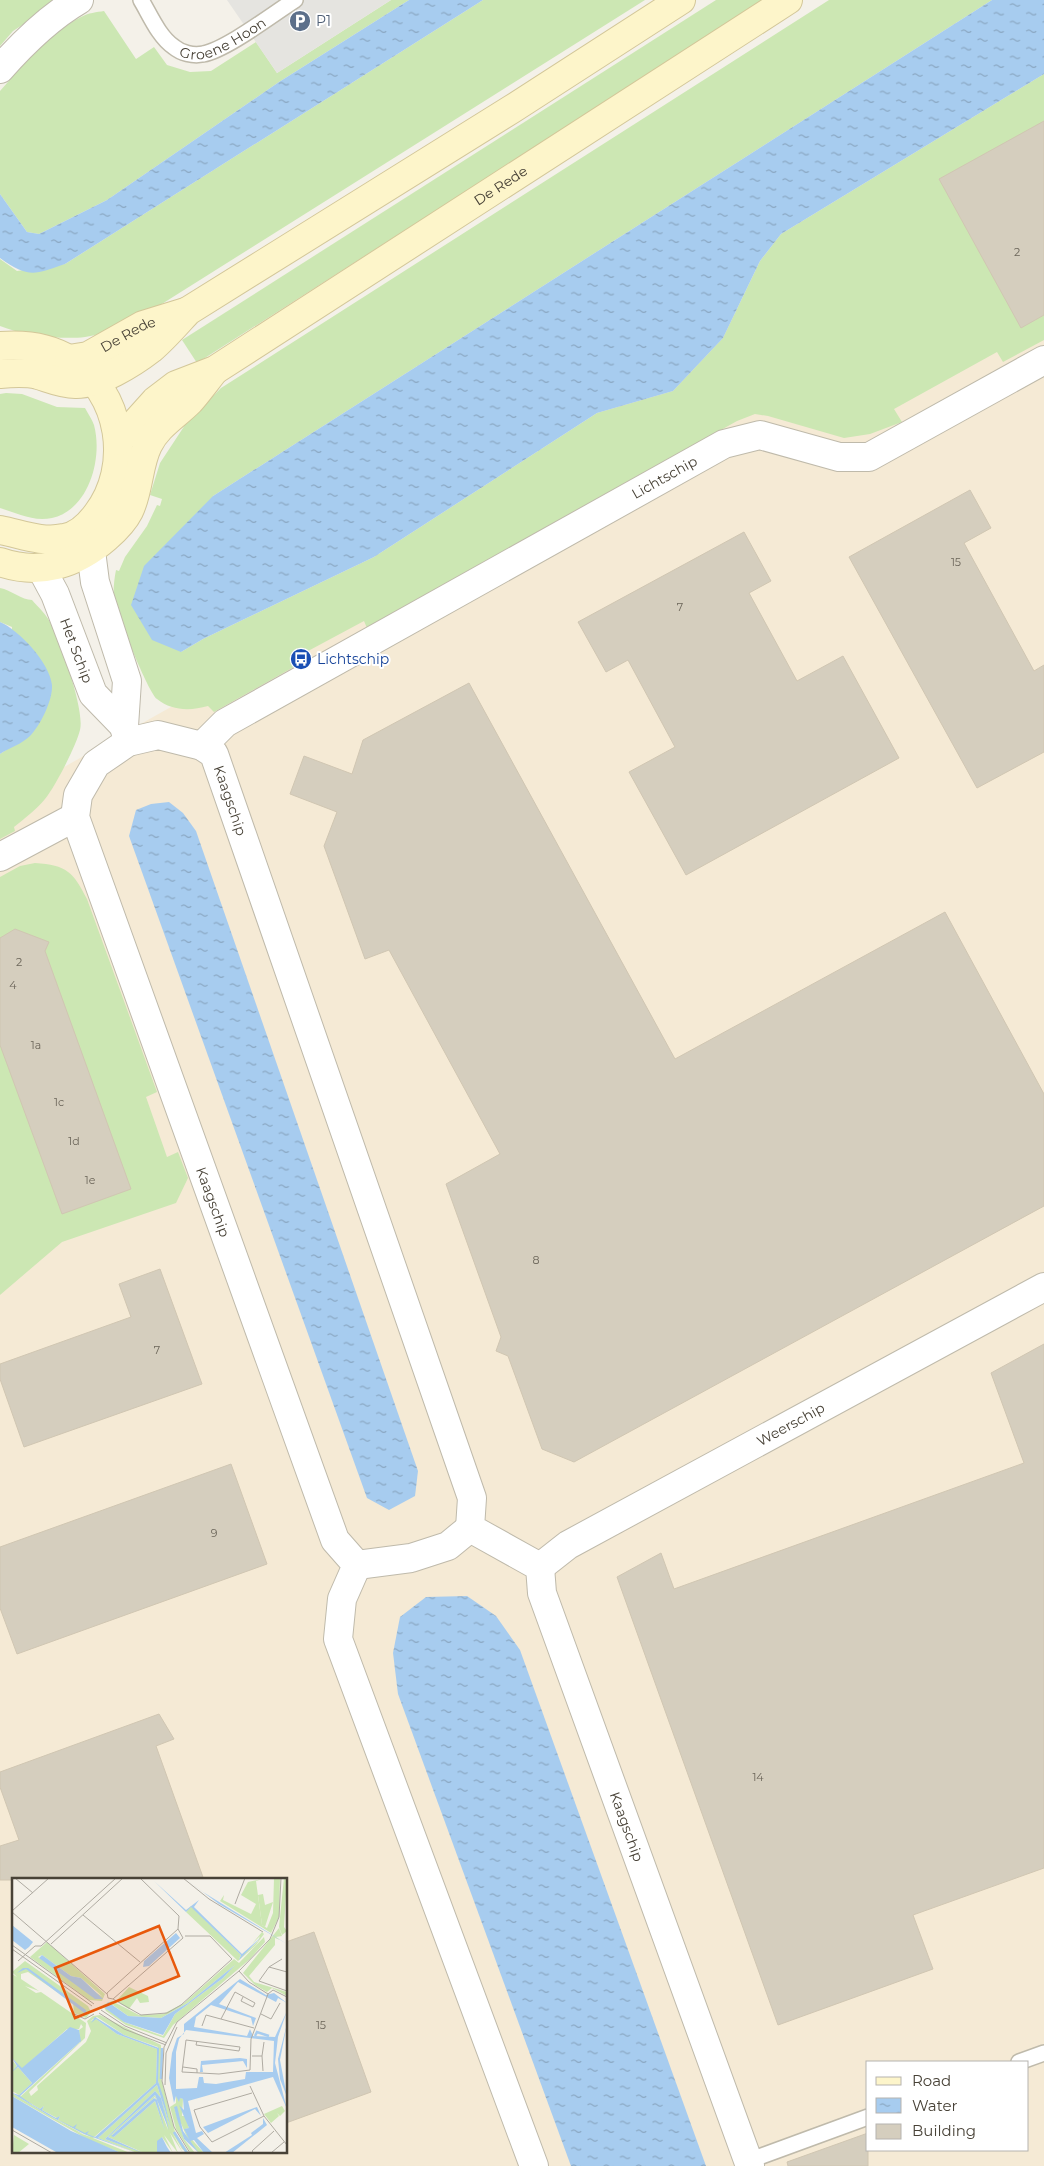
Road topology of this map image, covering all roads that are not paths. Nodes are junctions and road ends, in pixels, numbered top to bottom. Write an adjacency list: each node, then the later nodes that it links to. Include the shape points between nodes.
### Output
1 (79, 0): 6 (street, via 22,44)
2 (141, 0): 3 (lane, Groene Hoon, via 163,36 173,47 187,54 218,49)
3 (295, 0)
4 (681, 0): 7 (main road, De Rede)
5 (788, 0): 11 (main road, De Rede)
6 (0, 69)
7 (188, 311): 9 (main road, De Rede, via 143,325 88,356); 13 (main road, De Rede, via 151,349)
8 (0, 346): 9 (main road, via 19,344)
9 (70, 359): 13 (main road)
10 (1044, 360): 20 (street, Lichtschip, via 869,457 839,457 760,435 724,444 225,723)
11 (215, 370): 14 (main road, De Rede, via 176,385 155,401); 16 (main road, De Rede, via 190,401 163,424 148,446 128,514 112,532)
12 (0, 374): 13 (main road, via 36,375 76,384)
13 (94, 382): 14 (main road, via 116,422)
14 (119, 441): 16 (main road, via 114,482)
15 (0, 530): 16 (main road, via 28,538)
16 (89, 539): 18 (main road, via 68,563); 19 (street, via 95,582 126,680)
17 (0, 562): 18 (main road)
18 (42, 568): 19 (street, Het Schip, via 93,694)
19 (126, 734): 20 (street, Kaagschip, via 158,735); 21 (street, Kaagschip, via 96,764 78,795)
20 (202, 746): 24 (street, Kaagschip, via 214,754 472,1498)
21 (75, 817): 22 (street); 25 (street, Kaagschip, via 334,1540)
22 (0, 857)
23 (1044, 1287): 26 (street, Weerschip, via 568,1545)
24 (470, 1528): 25 (street, via 448,1546 411,1558); 26 (street)
25 (357, 1565): 31 (street, via 342,1599 338,1639)
26 (540, 1567): 30 (street, Kaagschip, via 542,1594)
27 (1044, 2053): 28 (lane)
28 (1022, 2061)
29 (866, 2118): 30 (lane, Kaagschip)
30 (749, 2163)
31 (534, 2166)

